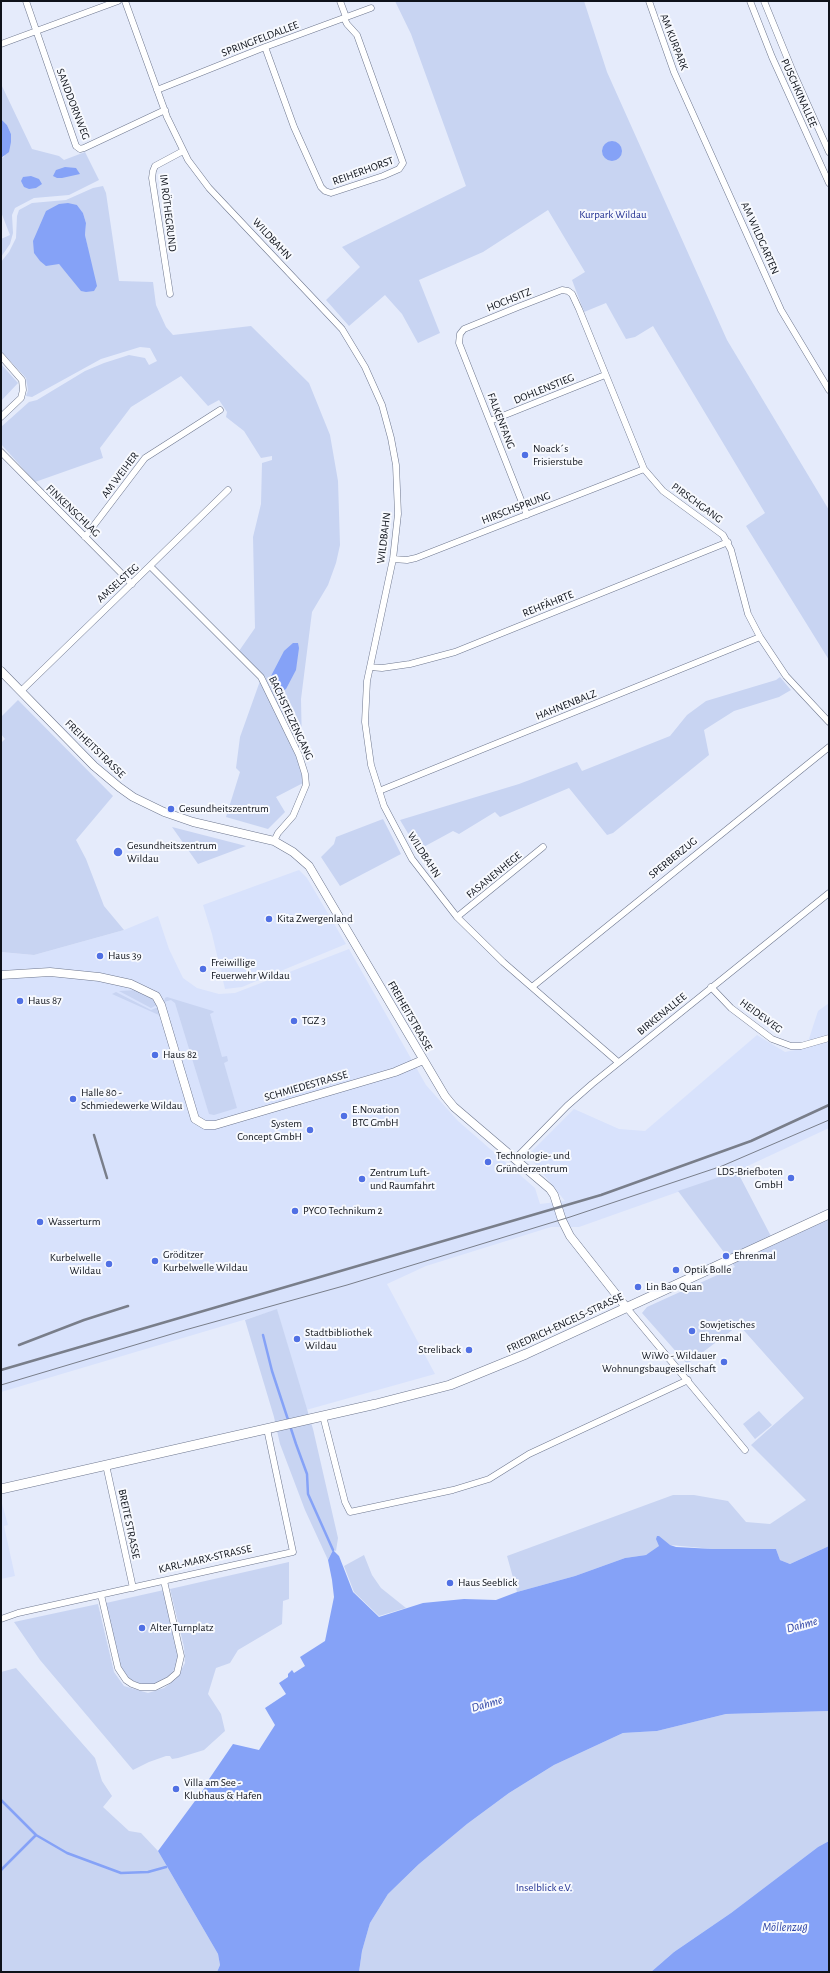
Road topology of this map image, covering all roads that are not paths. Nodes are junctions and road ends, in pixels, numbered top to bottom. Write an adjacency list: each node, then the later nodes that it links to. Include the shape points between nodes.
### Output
1 (26, 1): 10 (street, SANDDORNWEG)
2 (118, 1): 10 (street)
3 (125, 1): 13 (street, WILDBAHN)
4 (340, 1): 9 (street)
5 (649, 1): 14 (street, AM KURPARK)
6 (750, 1): 18 (street, PUSCHKINALLEE)
7 (764, 1): 17 (street, PUSCHKINALLEE)
8 (372, 8): 9 (street, SPRINGFELDALLEE)
9 (345, 17): 12 (street, SPRINGFELDALLEE); 12 (street, REIHERHORST, via 346,24 357,35 403,163 399,169 383,176 331,193 321,187 294,127)
10 (35, 32): 11 (street); 15 (street, SANDDORNWEG, via 74,142 80,149)
11 (1, 44)
12 (265, 47): 13 (street, SPRINGFELDALLEE)
13 (157, 90): 15 (street, WILDBAHN)
14 (682, 90): 24 (street, AM WILDGARTEN, via 782,310)
15 (164, 110): 16 (street, WILDBAHN)
16 (182, 151): 20 (street, IM RÖTHEGRUND, via 155,166 152,178); 34 (street, WILDBAHN, via 209,188 336,322 365,367 382,405 396,465 398,514)
17 (829, 152)
18 (829, 183)
19 (568, 291): 21 (street, HOCHSITZ, via 562,290 518,307); 23 (street, PIRSCHGANG, via 579,309)
20 (170, 294)
21 (460, 334): 27 (street, FALKENFANG, via 459,343)
22 (1, 356): 26 (street, via 22,380 23,390 21,398)
23 (605, 375): 27 (street, DOHLENSTIEG); 29 (street, PIRSCHGANG)
24 (829, 390)
25 (220, 410): 32 (street, AM WEIHER, via 145,458)
26 (1, 418)
27 (490, 421): 31 (street, FALKENFANG)
28 (1, 452): 32 (street, FINKENSCHLAG)
29 (644, 469): 31 (street, HIRSCHSPRUNG); 33 (street, PIRSCHGANG, via 663,491 716,529)
30 (228, 490): 35 (street, AMSELSTEG)
31 (527, 515): 34 (street, HIRSCHSPRUNG, via 416,558)
32 (85, 537): 36 (street, FINKENSCHLAG)
33 (728, 542): 37 (street, PIRSCHGANG, via 748,614); 38 (street, REHFÄHRTE, via 455,652 410,664)
34 (393, 559): 38 (street, WILDBAHN)
35 (151, 567): 36 (street, AMSELSTEG); 44 (street, BACHSTELZENGANG, via 262,677 299,755 306,785 294,816)
36 (132, 584): 40 (street, AMSELSTEG)
37 (760, 637): 41 (street, PIRSCHGANG, via 786,676); 43 (street, HAHNENBALZ)
38 (370, 667): 43 (street, WILDBAHN, via 365,702 366,735 370,765)
39 (1, 671): 40 (street, FREIHEITSTRASSE)
40 (21, 691): 44 (street, FREIHEITSTRASSE, via 94,766 133,797 193,822)
41 (829, 722)
42 (829, 747): 49 (street, SPERBERZUG)
43 (379, 792): 47 (street, WILDBAHN, via 408,851)
44 (274, 841): 52 (street, FREIHEITSTRASSE, via 293,852 312,870)
45 (543, 847): 47 (street, FASANENHEGE)
46 (829, 893): 50 (street, BIRKENALLEE)
47 (457, 917): 49 (street, WILDBAHN)
48 (1, 975): 52 (street, SCHMIEDESTRASSE, via 50,972 99,977 131,984 156,996 161,1005 195,1119 205,1125 216,1124 396,1071)
49 (532, 987): 53 (street, WILDBAHN)
50 (711, 987): 51 (street, HEIDEWEG, via 733,1009 772,1039 791,1046 801,1046); 53 (street, BIRKENALLEE)
51 (829, 1038)
52 (423, 1060): 54 (street, FREIHEITSTRASSE, via 454,1106)
53 (618, 1062): 54 (street, BIRKENALLEE, via 567,1106)
54 (515, 1159): 56 (street, FREIHEITSTRASSE, via 550,1189 570,1236)
55 (829, 1214): 56 (main road, FRIEDRICH-ENGELS-STRASSE)
56 (626, 1308): 57 (street, FREIHEITSTRASSE); 58 (main road, FRIEDRICH-ENGELS-STRASSE, via 465,1380)
57 (688, 1380): 58 (street, via 529,1454 489,1479 452,1490 350,1512 344,1502); 60 (street, FREIHEITSTRASSE)
58 (323, 1416): 59 (main road, FRIEDRICH-ENGELS-STRASSE)
59 (271, 1428): 61 (main road); 63 (street, KARL-MARX-STRASSE, via 293,1552)
60 (744, 1450)
61 (106, 1465): 62 (main road); 64 (street, BREITE STRASSE)
62 (1, 1488)
63 (164, 1581): 64 (street, KARL-MARX-STRASSE); 65 (street, via 181,1656 177,1673 155,1687 132,1684 118,1668)
64 (133, 1588): 65 (street, KARL-MARX-STRASSE)
65 (100, 1595): 66 (street, KARL-MARX-STRASSE)
66 (1, 1619)

